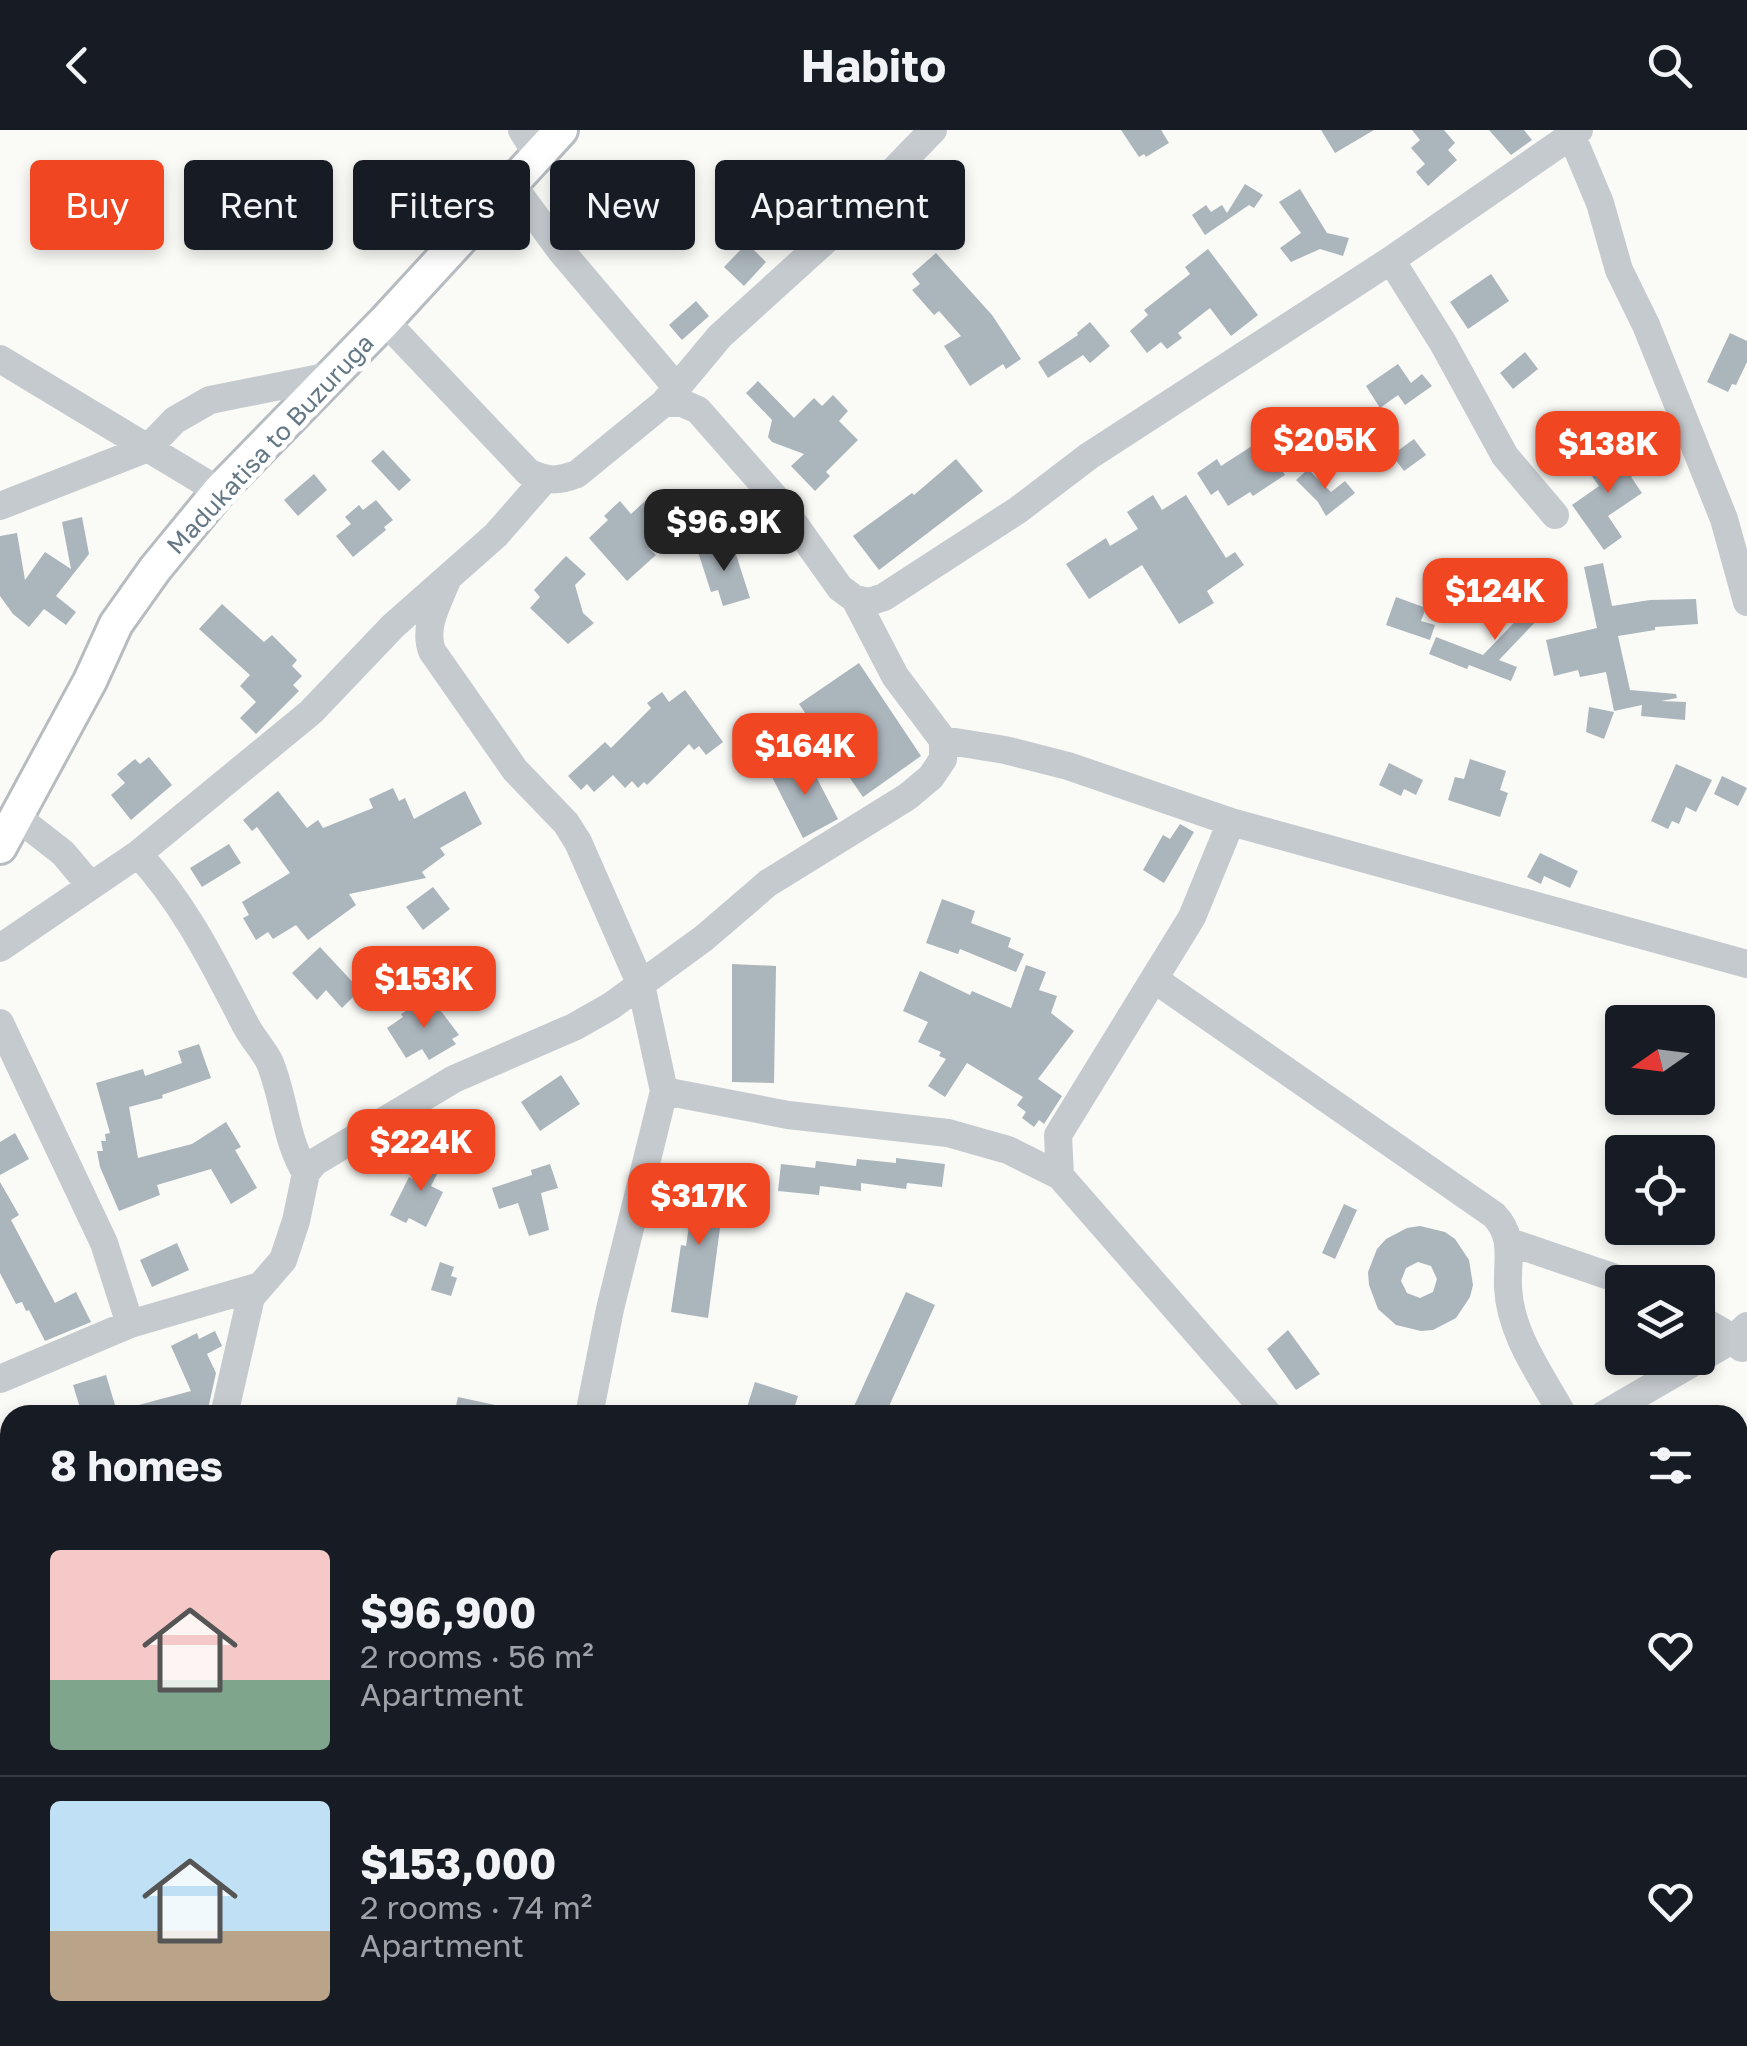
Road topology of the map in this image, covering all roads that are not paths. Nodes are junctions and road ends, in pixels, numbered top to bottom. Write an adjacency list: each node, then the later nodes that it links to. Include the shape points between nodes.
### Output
1 (561, 130): 4 (main road, Madukatisa to Buzuruga)
2 (933, 130): 11 (street, via 720,336)
3 (1575, 132): 7 (street); 19 (street, via 1619,270 1724,519)
4 (529, 142)
5 (530, 210): 11 (street)
6 (450, 250): 8 (main road, Madukatisa to Buzuruga)
7 (1391, 260): 16 (street, via 1505,456); 18 (street, via 884,598)
8 (385, 321): 10 (main road, Madukatisa to Buzuruga); 13 (street, via 528,472)
9 (0, 359): 12 (street)
10 (330, 376): 12 (street, via 210,400 175,420); 14 (main road, Madukatisa to Buzuruga)
11 (671, 396): 13 (street, via 577,474); 18 (street, via 698,410)
12 (148, 448): 14 (street); 15 (street)
13 (544, 480): 17 (street)
14 (219, 491): 21 (main road, Madukatisa to Buzuruga, via 116,624)
15 (0, 506)
16 (1555, 515)
17 (447, 580): 24 (street, via 311,712); 29 (street, via 429,626 432,652 515,770 578,842)
18 (855, 599): 20 (street, via 895,676)
19 (1747, 602)
20 (943, 740): 22 (street, via 1068,766); 29 (street, via 937,768 907,797 768,883)
21 (17, 817): 23 (main road, Madukatisa to Buzuruga); 25 (street, via 63,853)
22 (1231, 822): 27 (street); 28 (street, via 1192,917)
23 (0, 847)
24 (138, 854): 25 (street); 34 (street, via 171,891 270,1063)
25 (90, 885): 26 (street)
26 (0, 948)
27 (1747, 964)
28 (1154, 978): 32 (street); 36 (street, via 1494,1214)
29 (641, 985): 31 (street); 34 (street, via 574,1028 439,1088 314,1162)
30 (0, 1023): 39 (street, via 104,1242)
31 (664, 1090): 33 (street, via 788,1115 948,1133); 44 (street)
32 (1058, 1139): 33 (street); 35 (street)
33 (1019, 1156): 35 (street)
34 (306, 1174): 38 (street, via 282,1260)
35 (1060, 1176): 45 (street)
36 (1510, 1242): 37 (street); 46 (street, via 1508,1288 1518,1333)
37 (1605, 1274)
38 (257, 1287): 39 (street); 43 (street)
39 (130, 1324): 42 (street)
40 (1715, 1326): 41 (street)
41 (1742, 1339): 47 (street)
42 (0, 1379)
43 (226, 1405)
44 (591, 1405)
45 (1260, 1405)
46 (1558, 1405)
47 (1621, 1405)

